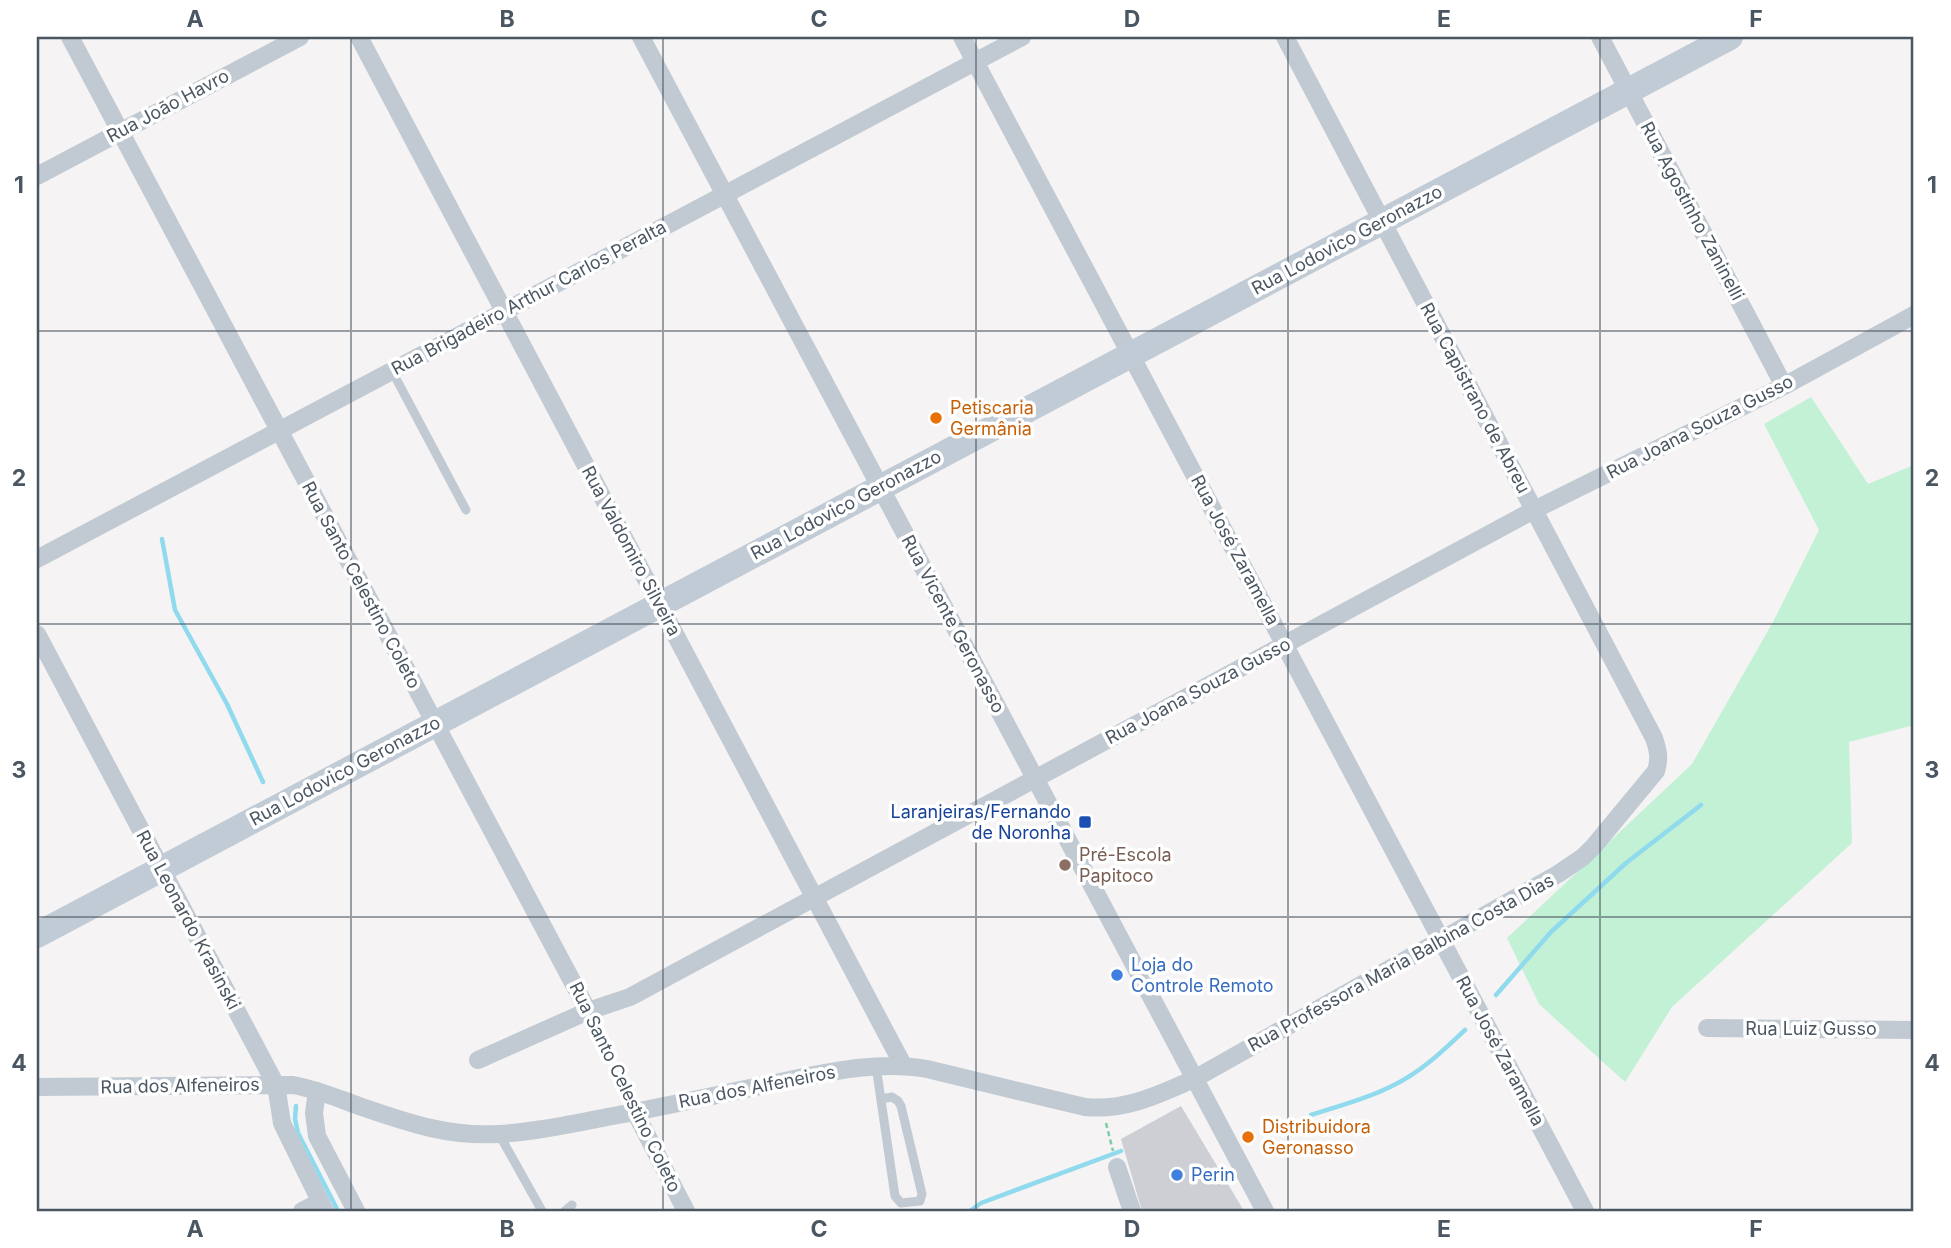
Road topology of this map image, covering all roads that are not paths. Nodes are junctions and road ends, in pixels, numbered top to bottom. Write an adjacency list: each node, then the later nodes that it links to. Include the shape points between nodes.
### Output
1 (69, 37): 12 (street, Rua Santo Celestino Coleto)
2 (300, 37): 12 (street, Rua João Havro)
3 (359, 37): 16 (street, Rua Valdomiro Silveira)
4 (641, 37): 14 (street, Rua Vicente Geronasso)
5 (962, 37): 10 (street, Rua José Zaramella)
6 (1022, 37): 10 (street, Rua Brigadeiro Arthur Carlos Peralta)
7 (1284, 37): 15 (street, Rua Capistrano de Abreu)
8 (1600, 37): 11 (street, Rua Agostinho Zaninelli)
9 (1730, 37): 11 (main road, Rua Lodovico Geronazzo)
10 (975, 61): 14 (street, Rua Brigadeiro Arthur Carlos Peralta); 18 (street, Rua José Zaramella)
11 (1628, 91): 15 (main road, Rua Lodovico Geronazzo); 20 (street, Rua Agostinho Zaninelli)
12 (120, 132): 13 (street, Rua João Havro); 21 (street, Rua Santo Celestino Coleto)
13 (37, 176)
14 (725, 194): 16 (street, Rua Brigadeiro Arthur Carlos Peralta); 22 (street, Rua Vicente Geronasso)
15 (1382, 221): 18 (main road, Rua Lodovico Geronazzo); 24 (street, Rua Capistrano de Abreu)
16 (504, 311): 19 (street, Rua Brigadeiro Arthur Carlos Peralta); 26 (street, Rua Valdomiro Silveira)
17 (1914, 315): 20 (street, Rua Joana Souza Gusso)
18 (1131, 355): 22 (main road, Rua Lodovico Geronazzo); 28 (street, Rua José Zaramella)
19 (392, 371): 21 (street, Rua Brigadeiro Arthur Carlos Peralta); 23 (lane)
20 (1784, 386): 24 (street, Rua Joana Souza Gusso)
21 (279, 430): 25 (street, Rua Brigadeiro Arthur Carlos Peralta); 29 (street, Rua Santo Celestino Coleto)
22 (881, 487): 26 (main road, Rua Lodovico Geronazzo); 31 (street, Rua Vicente Geronasso)
23 (467, 510)
24 (1534, 510): 28 (street, Rua Joana Souza Gusso); 30 (street, Rua Capistrano de Abreu, via 1654,738)
25 (37, 559)
26 (660, 604): 29 (main road, Rua Lodovico Geronazzo); 33 (street, Rua Valdomiro Silveira)
27 (37, 634): 32 (street, Rua Leonardo Krasinski)
28 (1284, 644): 31 (street, Rua Joana Souza Gusso); 35 (street, Rua José Zaramella)
29 (435, 724): 32 (main road, Rua Lodovico Geronazzo); 36 (street, Rua Santo Celestino Coleto)
30 (1659, 762): 35 (street, Rua Professora Maria Balbina Costa Dias, via 1648,782 1583,858)
31 (1035, 779): 33 (street, Rua Joana Souza Gusso); 42 (street, Rua Vicente Geronasso)
32 (161, 869): 34 (main road, Rua Lodovico Geronazzo); 43 (street, Rua Leonardo Krasinski)
33 (815, 898): 36 (street, Rua Joana Souza Gusso, via 630,997); 41 (street, Rua Valdomiro Silveira)
34 (37, 935)
35 (1441, 940): 42 (street, Rua Professora Maria Balbina Costa Dias); 58 (street, Rua José Zaramella)
36 (588, 1011): 39 (street, Rua Joana Souza Gusso)
37 (1707, 1028): 38 (street, Rua Luiz Gusso)
38 (1914, 1030)
39 (478, 1060)
40 (876, 1065): 41 (street, Rua dos Alfeneiros); 46 (lane); 48 (street, Rua dos Alfeneiros)
41 (903, 1065): 47 (street, Rua dos Alfeneiros)
42 (1194, 1079): 47 (street, Rua Professora Maria Balbina Costa Dias, via 1144,1101); 57 (street, Rua Vicente Geronasso)
43 (276, 1085): 44 (street, Rua dos Alfeneiros); 45 (street, Rua dos Alfeneiros); 51 (street, Rua Leonardo Krasinski, via 282,1123)
44 (37, 1087)
45 (317, 1091): 49 (street, Rua dos Alfeneiros, via 418,1126); 53 (street, via 317,1136)
46 (881, 1099): 46 (lane, via 892,1097 901,1106 920,1201 901,1203 895,1196)
47 (1103, 1109)
48 (635, 1112): 49 (street, Rua dos Alfeneiros); 55 (street, Rua Santo Celestino Coleto)
49 (499, 1134): 54 (lane)
50 (1117, 1167): 56 (street)
51 (322, 1206): 52 (street)
52 (302, 1211)
53 (356, 1211)
54 (542, 1211)
55 (686, 1211)
56 (1132, 1211)
57 (1265, 1211)
58 (1585, 1211)

